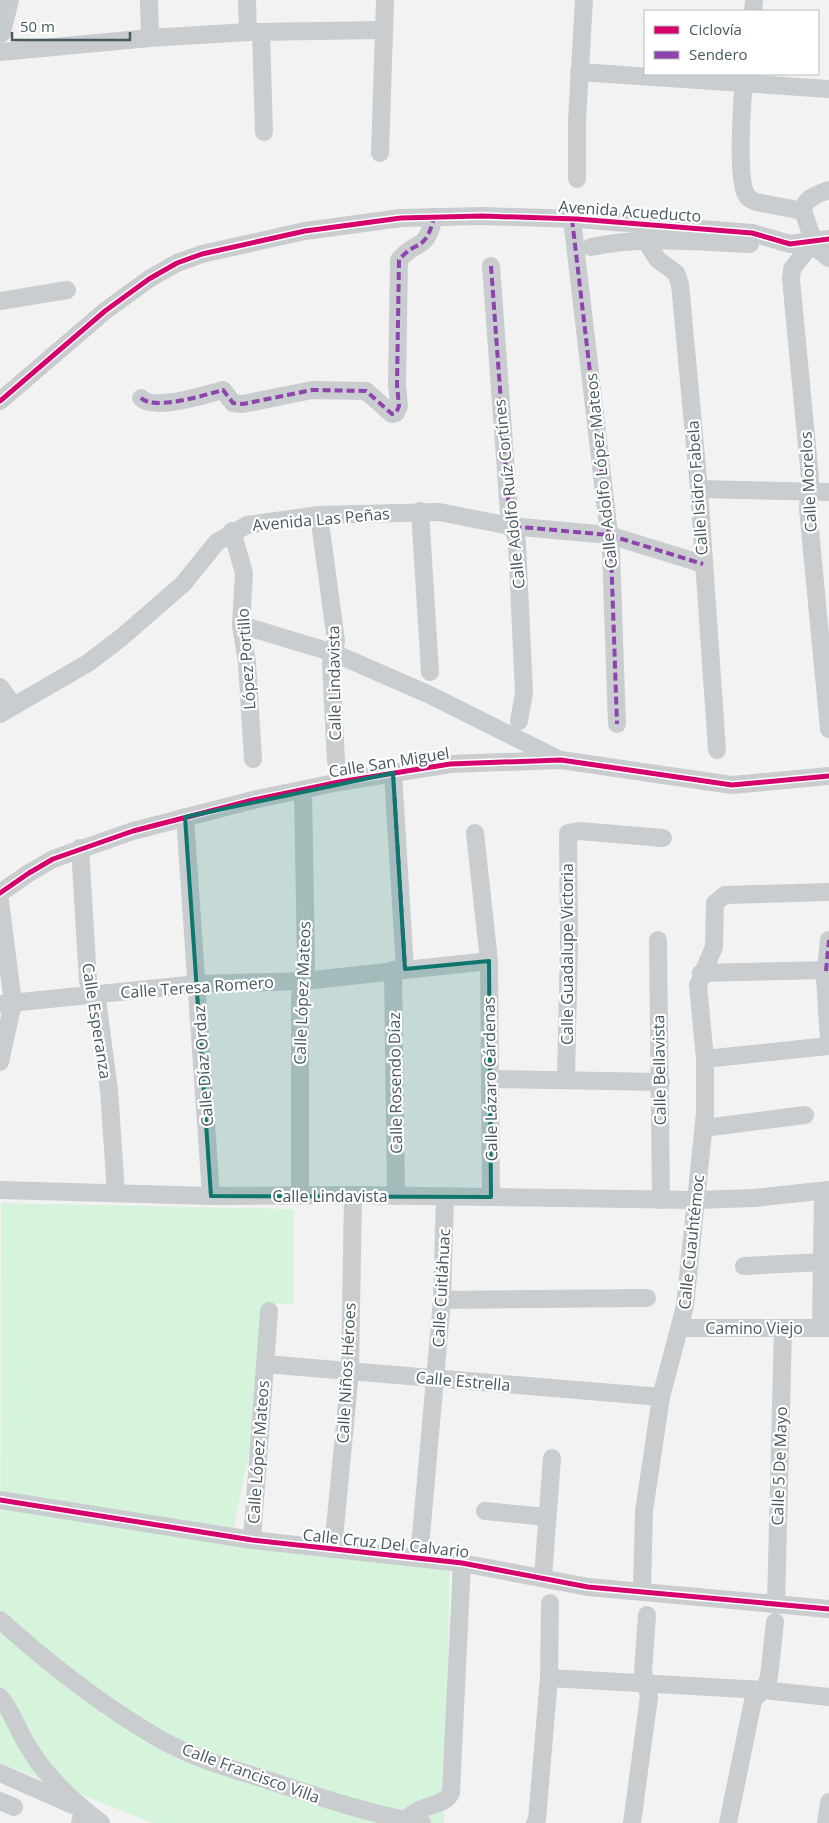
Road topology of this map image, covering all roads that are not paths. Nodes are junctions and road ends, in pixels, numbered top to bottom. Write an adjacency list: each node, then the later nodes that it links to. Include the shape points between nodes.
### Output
1 (8, 0): 7 (main road)
2 (149, 0): 9 (street)
3 (247, 0): 8 (street)
4 (385, 0): 6 (street)
5 (584, 0): 11 (street)
6 (383, 30): 8 (street); 17 (street)
7 (0, 32)
8 (254, 32): 9 (street); 16 (street)
9 (150, 38): 10 (street)
10 (0, 52)
11 (579, 72): 12 (street); 18 (street)
12 (644, 74)
13 (662, 75): 14 (street)
14 (744, 78): 15 (street); 20 (street, via 741,168 745,192 756,202)
15 (829, 89)
16 (264, 132)
17 (380, 153)
18 (577, 179)
19 (829, 190): 20 (street, via 811,198 803,206)
20 (803, 212): 24 (street)
21 (434, 217): 22 (street, Avenida Acueducto); 31 (street, via 430,234 422,245 405,253 399,260 399,406 396,413 392,414 366,391 312,390 243,404 232,403 223,390 176,402 147,402); 32 (street, Avenida Acueducto, via 360,222 305,231 241,243 178,263 148,279 105,311)
22 (572, 219): 25 (street, Avenida Acueducto, via 752,233); 40 (street, Calle Adolfo López Mateos)
23 (645, 240): 25 (street); 26 (street); 33 (street, Calle Isidro Fabela, via 654,257 678,276)
24 (821, 241): 25 (street, Avenida Acueducto); 27 (street, via 818,252); 34 (street, Calle Morelos, via 792,268 791,279)
25 (782, 244)
26 (591, 247)
27 (829, 258)
28 (491, 266): 38 (street, Calle Adolfo Ruíz Cortínes)
29 (67, 290): 30 (street)
30 (0, 302)
31 (140, 398)
32 (0, 401)
33 (699, 489): 34 (street); 41 (street, Calle Isidro Fabela)
34 (810, 492): 35 (street); 49 (street, Calle Morelos, via 808,509)
35 (829, 492)
36 (420, 511): 37 (street, Avenida Las Peñas); 38 (street, Avenida Las Peñas); 44 (street)
37 (319, 515): 39 (street, Avenida Las Peñas, via 262,522); 43 (street, Calle Lindavista, via 336,641)
38 (510, 526): 40 (street, Avenida Las Peñas); 47 (street, Calle Adolfo Ruíz Cortínes, via 516,536 524,684)
39 (232, 532): 42 (street, López Portillo, via 244,573); 46 (street, Avenida Las Peñas, via 209,551 171,596 122,637 88,663)
40 (609, 535): 41 (street, Avenida Las Peñas); 48 (street, Calle Adolfo López Mateos)
41 (703, 564): 50 (street, Calle Isidro Fabela)
42 (241, 625): 43 (street); 51 (street, López Portillo, via 247,663)
43 (334, 653): 52 (street, via 430,695); 53 (street, Calle Lindavista, via 331,663)
44 (430, 672)
45 (0, 687): 46 (street)
46 (7, 710)
47 (519, 721)
48 (617, 724)
49 (829, 729)
50 (717, 750)
51 (252, 759)
52 (561, 760): 54 (street, Calle San Miguel, via 470,762); 55 (street, Calle San Miguel, via 732,785)
53 (336, 761)
54 (393, 772): 56 (street, Calle San Miguel); 67 (street, Calle Rosendo Díaz)
55 (829, 776)
56 (303, 790): 57 (street, Calle San Miguel); 70 (street, Calle López Mateos, via 306,965)
57 (186, 817): 60 (street, Calle San Miguel); 71 (street, Calle Díaz Ordaz)
58 (475, 833): 66 (street, Calle Lázaro Cárdenas)
59 (663, 838): 78 (street, Calle Guadalupe Victoria, via 570,831)
60 (80, 848): 62 (street, Calle San Miguel, via 28,873); 72 (street, Calle Esperanza, via 88,980)
61 (829, 892): 69 (street, Calle Cuauhtémoc, via 721,896 715,903 714,947)
62 (0, 893)
63 (0, 901): 73 (street)
64 (658, 940): 80 (street, Calle Bellavista)
65 (829, 940): 68 (street)
66 (489, 962): 67 (street); 79 (street, Calle Lázaro Cárdenas)
67 (399, 969): 70 (street, Calle Teresa Romero); 89 (street, Calle Rosendo Díaz)
68 (827, 970): 69 (street); 74 (street)
69 (701, 974): 76 (street, Calle Cuauhtémoc, via 697,995)
70 (303, 981): 71 (street, Calle Teresa Romero); 88 (street, Calle López Mateos, via 300,998)
71 (198, 984): 72 (street, Calle Teresa Romero); 87 (street, Calle Díaz Ordaz)
72 (92, 994): 73 (street, Calle Teresa Romero); 85 (street, Calle Esperanza, via 98,1007 109,1090)
73 (7, 1004): 77 (street)
74 (829, 1040)
75 (829, 1046): 76 (street)
76 (705, 1059): 82 (street, Calle Cuauhtémoc)
77 (0, 1062)
78 (566, 1078): 79 (street); 80 (street)
79 (492, 1079): 91 (street, Calle Lázaro Cárdenas)
80 (661, 1082): 92 (street, Calle Bellavista)
81 (805, 1115): 82 (street)
82 (704, 1128): 93 (street, Calle Cuauhtémoc)
83 (0, 1190): 85 (street, Calle Lindavista)
84 (826, 1190): 93 (street, Calle Lindavista); 94 (street)
85 (116, 1193): 87 (street, Calle Lindavista)
86 (353, 1195): 88 (street, Calle Lindavista); 89 (street, Calle Lindavista); 103 (street, Calle Niños Héroes)
87 (211, 1196): 88 (street, Calle Lindavista)
88 (300, 1196)
89 (396, 1196): 90 (street, Calle Lindavista)
90 (445, 1197): 91 (street, Calle Lindavista); 97 (street, Calle Cuitláhuac)
91 (491, 1197): 92 (street, Calle Lindavista)
92 (660, 1200): 93 (street, Calle Lindavista)
93 (696, 1200): 99 (street, Calle Cuauhtémoc)
94 (824, 1262): 95 (street); 101 (street)
95 (744, 1266)
96 (647, 1298): 97 (street)
97 (442, 1300): 104 (street, Calle Cuitláhuac)
98 (269, 1311): 102 (street, Calle López Mateos)
99 (680, 1328): 100 (street, Camino Viejo); 105 (street, Calle Cuauhtémoc)
100 (783, 1328): 101 (street, Camino Viejo); 117 (street, Calle 5 De Mayo)
101 (825, 1328)
102 (265, 1364): 103 (street, Calle Estrella); 110 (street, Calle López Mateos)
103 (350, 1372): 104 (street, Calle Estrella); 111 (street, Calle Niños Héroes)
104 (435, 1379): 105 (street, Calle Estrella); 112 (street, Calle Cuitláhuac)
105 (661, 1397): 115 (street, Calle Cuauhtémoc, via 644,1511)
106 (552, 1458): 109 (street)
107 (0, 1500): 110 (street, Calle Cruz Del Calvario)
108 (485, 1511): 109 (street)
109 (547, 1516): 114 (street)
110 (252, 1540): 111 (street, Calle Cruz Del Calvario)
111 (333, 1549): 112 (street, Calle Cruz Del Calvario)
112 (419, 1558): 113 (street, Calle Cruz Del Calvario)
113 (462, 1563): 114 (street, Calle Cruz Del Calvario); 130 (street, via 451,1792 447,1800 416,1811)
114 (543, 1577): 115 (street, Calle Cruz Del Calvario, via 588,1587)
115 (642, 1590): 117 (street, Calle Cruz Del Calvario)
116 (550, 1603): 122 (street)
117 (776, 1603): 118 (street, Calle Cruz Del Calvario)
118 (829, 1609)
119 (647, 1616): 123 (street)
120 (0, 1620): 130 (street, Calle Francisco Villa, via 46,1661 102,1703 160,1739 222,1766 330,1801)
121 (775, 1622): 124 (street, via 769,1677)
122 (549, 1678): 123 (street); 132 (street)
123 (645, 1683): 124 (street); 133 (street, via 649,1697)
124 (763, 1690): 126 (street); 134 (street, via 753,1701)
125 (0, 1697): 129 (street, via 30,1751)
126 (829, 1697)
127 (0, 1773): 129 (street)
128 (829, 1802): 135 (street)
129 (82, 1817): 131 (street)
130 (414, 1822)
131 (101, 1823)
132 (535, 1823)
133 (632, 1823)
134 (728, 1823)
135 (826, 1823)

